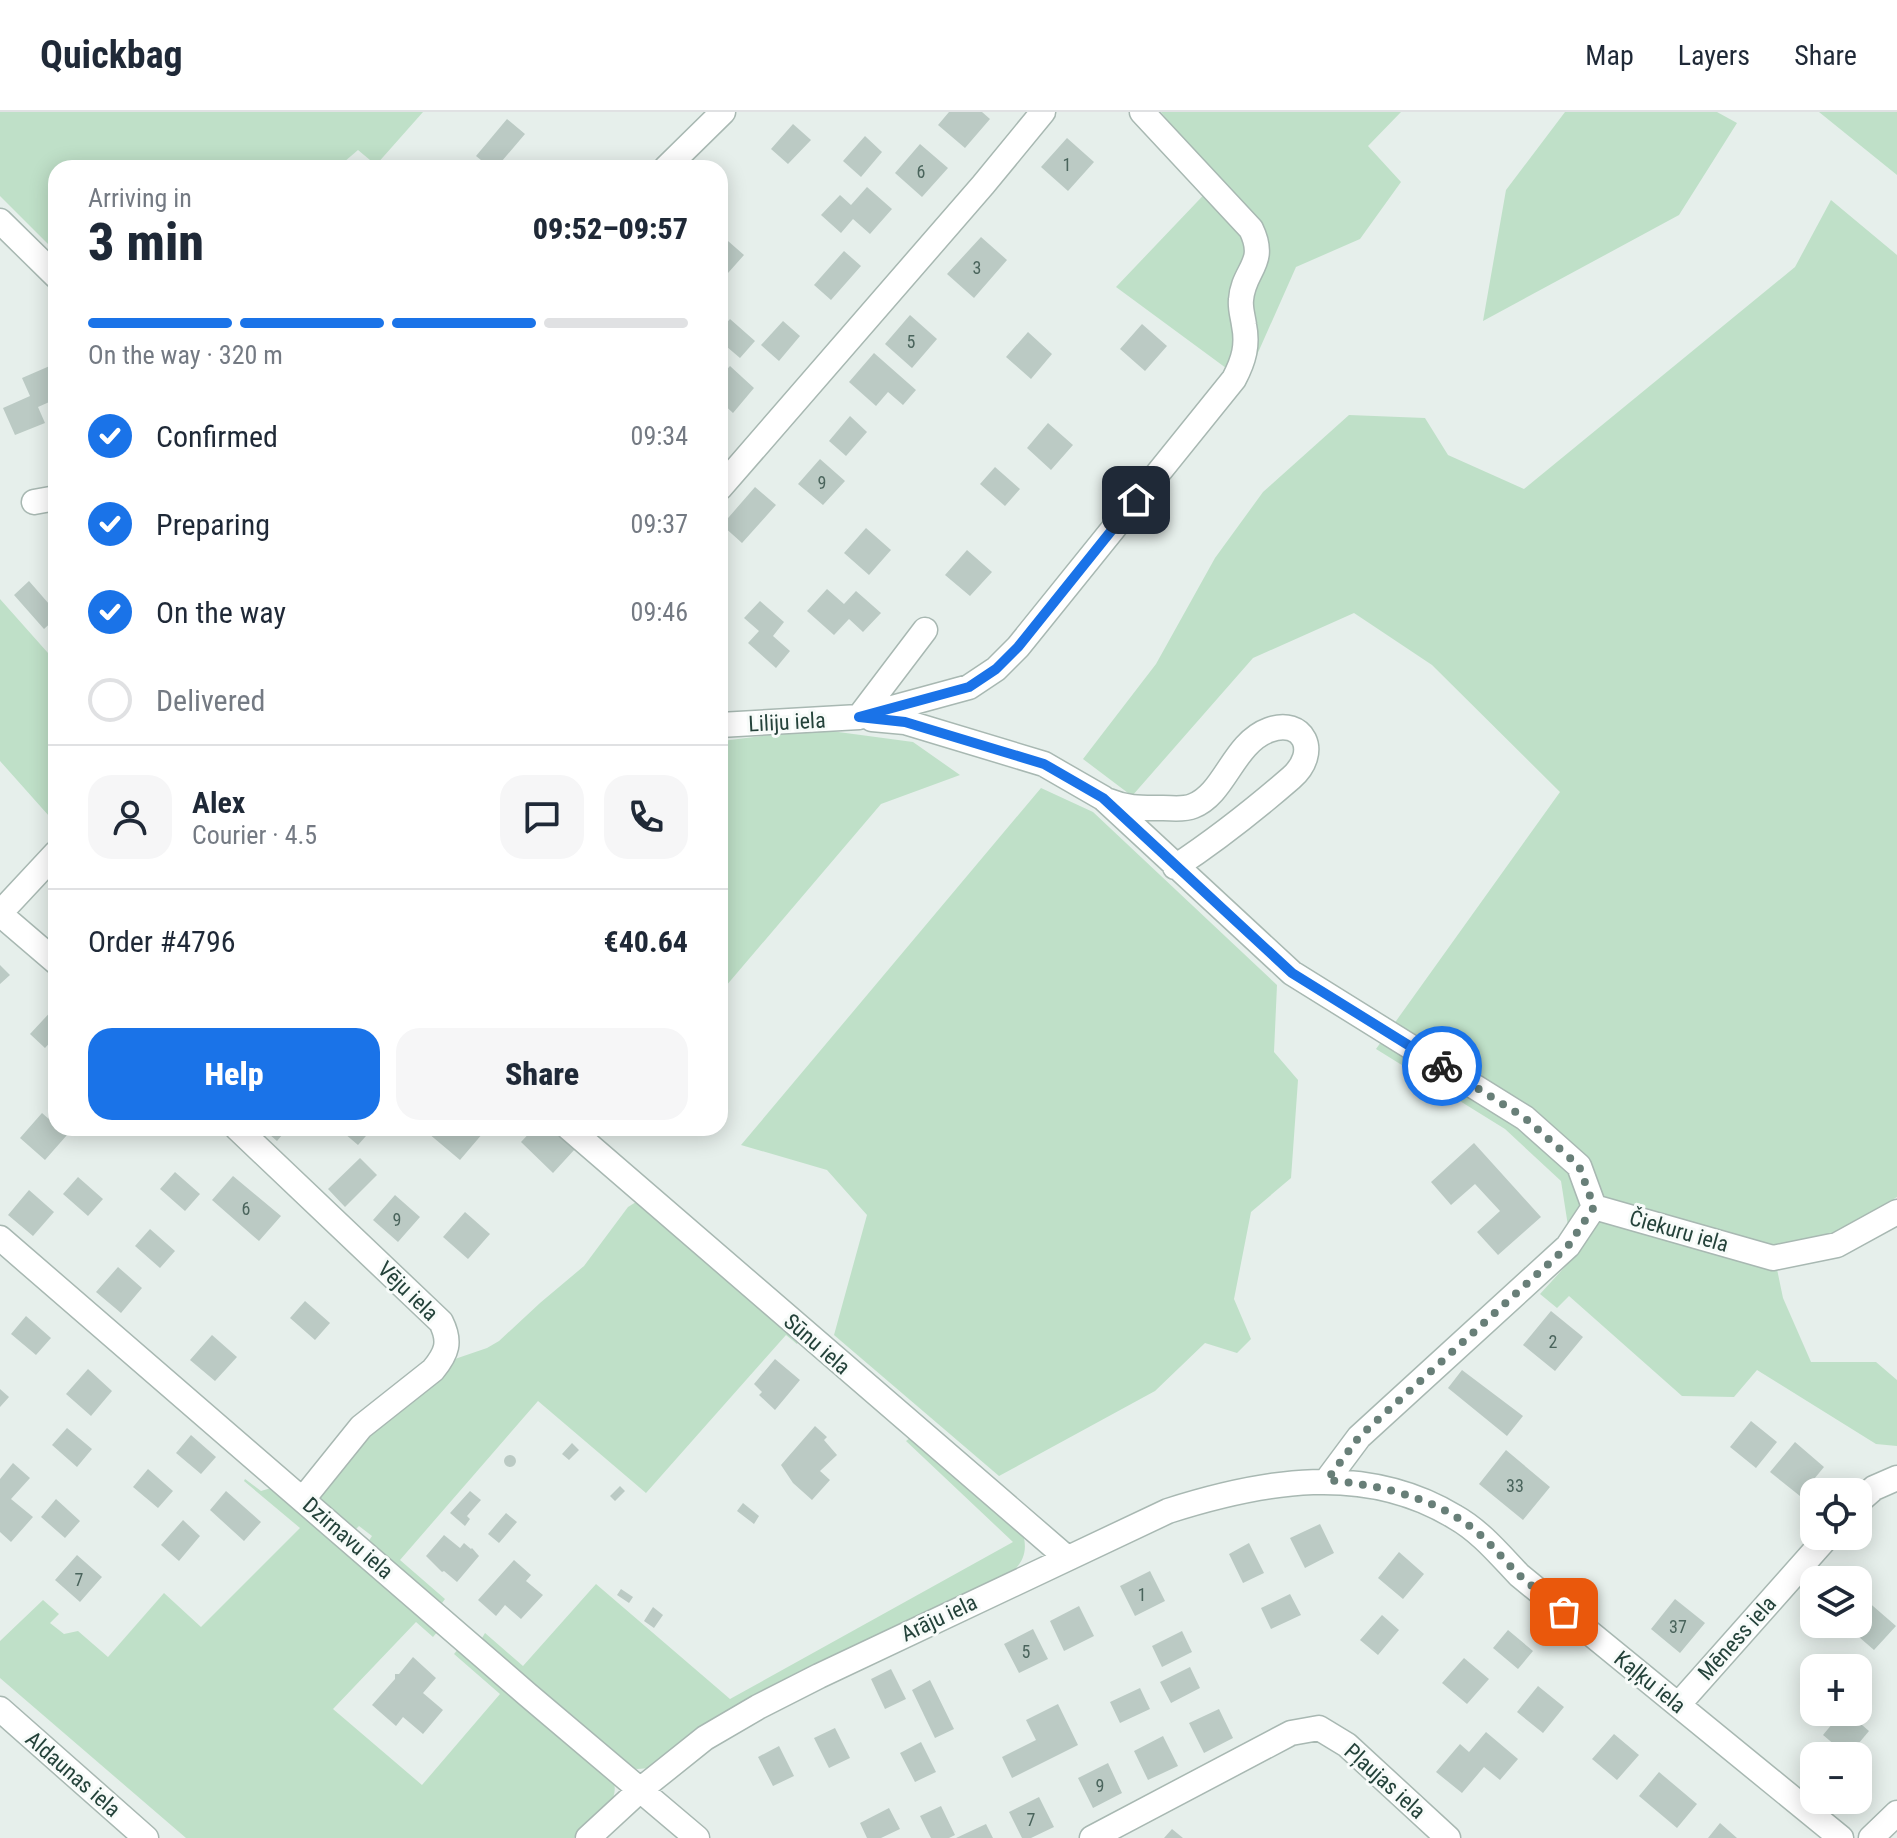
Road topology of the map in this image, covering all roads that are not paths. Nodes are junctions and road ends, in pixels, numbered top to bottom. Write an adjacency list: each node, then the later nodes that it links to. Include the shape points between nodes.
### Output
1 (723, 112): 4 (street)
2 (1043, 112): 7 (street)
3 (1142, 112): 9 (street, Liliju iela, via 1251,229 1258,243 1258,258 1240,302 1246,351 1234,379 996,669 969,687)
4 (674, 160)
5 (0, 221): 6 (street)
6 (48, 268)
7 (728, 479)
8 (925, 630): 9 (street)
9 (859, 717): 10 (street, Liliju iela); 11 (street, via 905,722 1044,764)
10 (728, 725)
11 (1103, 798): 13 (street); 13 (street, via 1125,808 1192,807 1206,799 1251,740 1283,728 1305,739 1306,762 1296,774)
12 (48, 862): 14 (street)
13 (1175, 867): 18 (street, via 1292,973 1525,1118 1579,1166)
14 (0, 914): 15 (street)
15 (48, 955)
16 (245, 1136): 24 (street, Vēju iela, via 441,1322 447,1334 448,1346 433,1370 361,1427)
17 (578, 1136): 26 (street, Sūnu iela)
18 (1594, 1207): 19 (street, Čiekuru iela, via 1773,1258 1837,1245); 22 (street, via 1568,1246 1359,1437)
19 (1897, 1212)
20 (0, 1238): 24 (street, Dzirnavu iela)
21 (1897, 1478): 23 (street)
22 (1327, 1480): 26 (street, Arāju iela, via 1217,1496 1168,1511); 27 (street, Kaļķu iela, via 1399,1493 1455,1516)
23 (1872, 1490)
24 (303, 1499): 29 (street, Dzirnavu iela)
25 (1816, 1550): 27 (street, Mēness iela)
26 (1067, 1558): 29 (street, Arāju iela, via 758,1707 705,1738)
27 (1678, 1705): 36 (street, Kaļķu iela)
28 (0, 1709): 31 (street, Aldaunas iela)
29 (640, 1790): 32 (street, Arāju iela); 33 (street, Dzirnavu iela)
30 (1897, 1813): 37 (street)
31 (146, 1838)
32 (588, 1838)
33 (697, 1838)
34 (1092, 1838): 35 (street, Pļaujas iela, via 1291,1733 1319,1728 1347,1745)
35 (1448, 1838)
36 (1841, 1838)
37 (1871, 1838)

